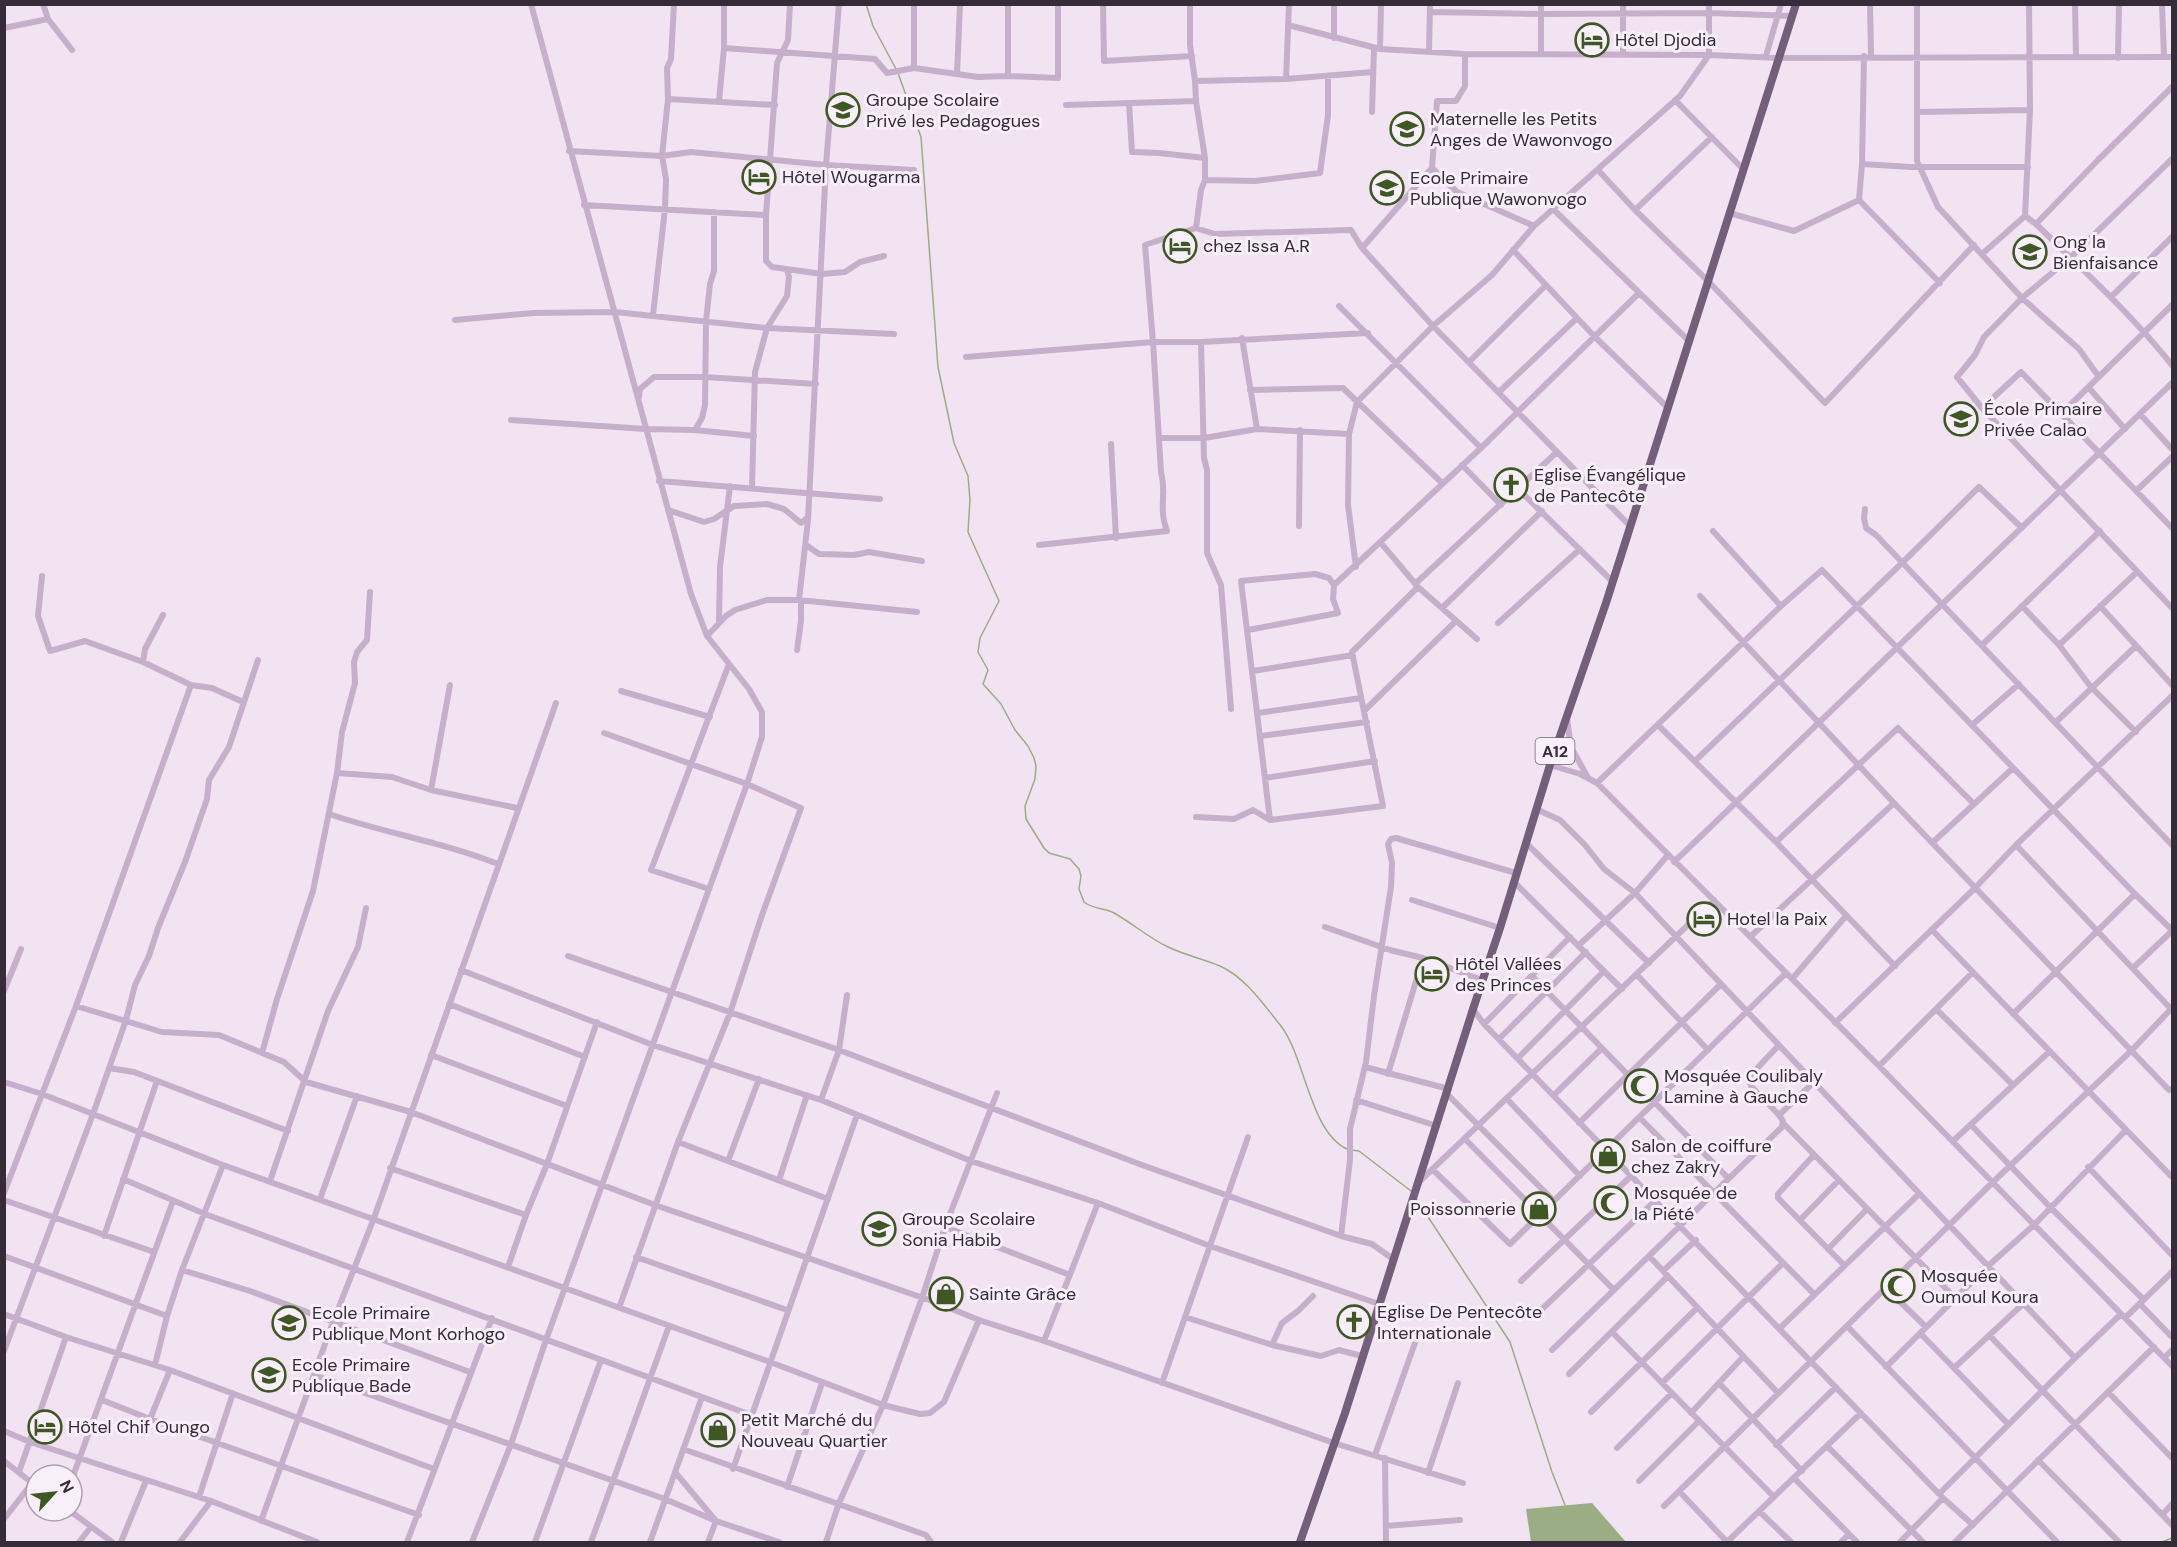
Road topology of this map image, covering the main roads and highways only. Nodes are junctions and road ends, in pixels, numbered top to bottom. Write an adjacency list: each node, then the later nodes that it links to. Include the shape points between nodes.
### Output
1 (1796, 4): 2 (main road, A12)
2 (1302, 1542)

